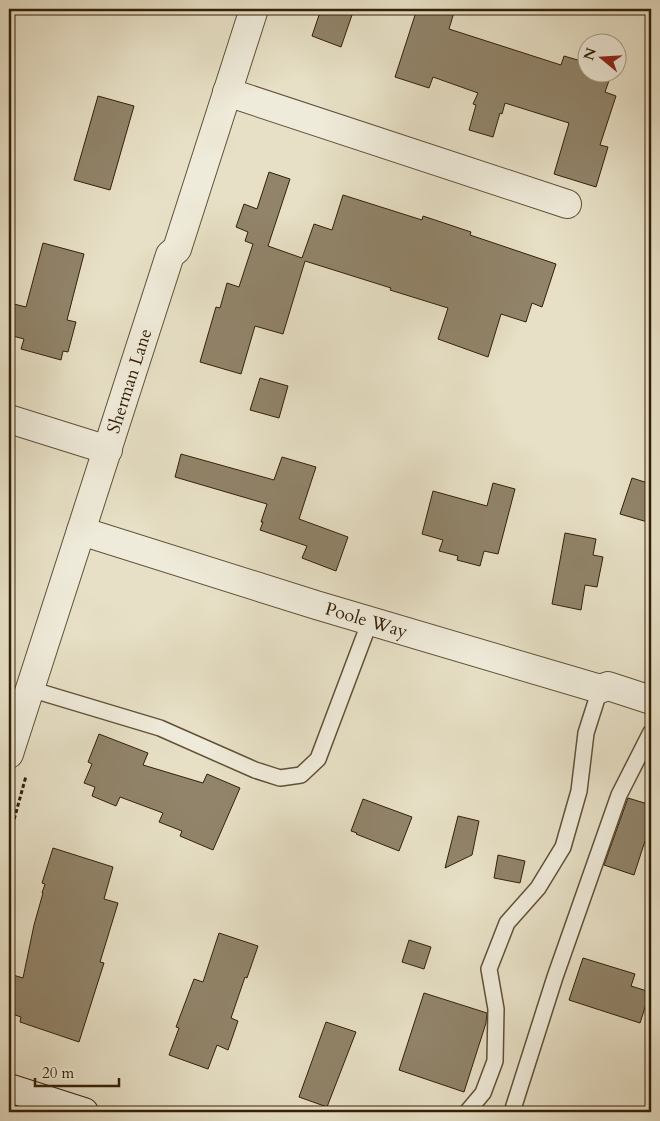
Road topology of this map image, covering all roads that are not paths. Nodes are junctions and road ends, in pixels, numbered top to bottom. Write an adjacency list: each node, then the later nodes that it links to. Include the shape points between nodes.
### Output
1 (254, 9): 2 (street, Sherman Lane)
2 (227, 92): 3 (street); 5 (street, Sherman Lane, via 177,249 170,255)
3 (567, 204)
4 (9, 419): 5 (street)
5 (108, 450): 6 (street, Sherman Lane)
6 (81, 530): 7 (street, Poole Way); 8 (street, Sherman Lane)
7 (370, 621): 8 (lane, via 318,759 301,775 280,778 160,728); 9 (street, Poole Way)
8 (30, 689): 12 (street, Sherman Lane)
9 (600, 689): 10 (street, Poole Way, via 608,686); 15 (lane, via 586,733 579,791 563,847 538,888 507,923 489,969 496,1009 495,1061 483,1093)
10 (651, 700)
11 (651, 732): 16 (lane, via 619,795)
12 (9, 754)
13 (9, 1088): 14 (street)
14 (84, 1112)
15 (467, 1112)
16 (512, 1112)

